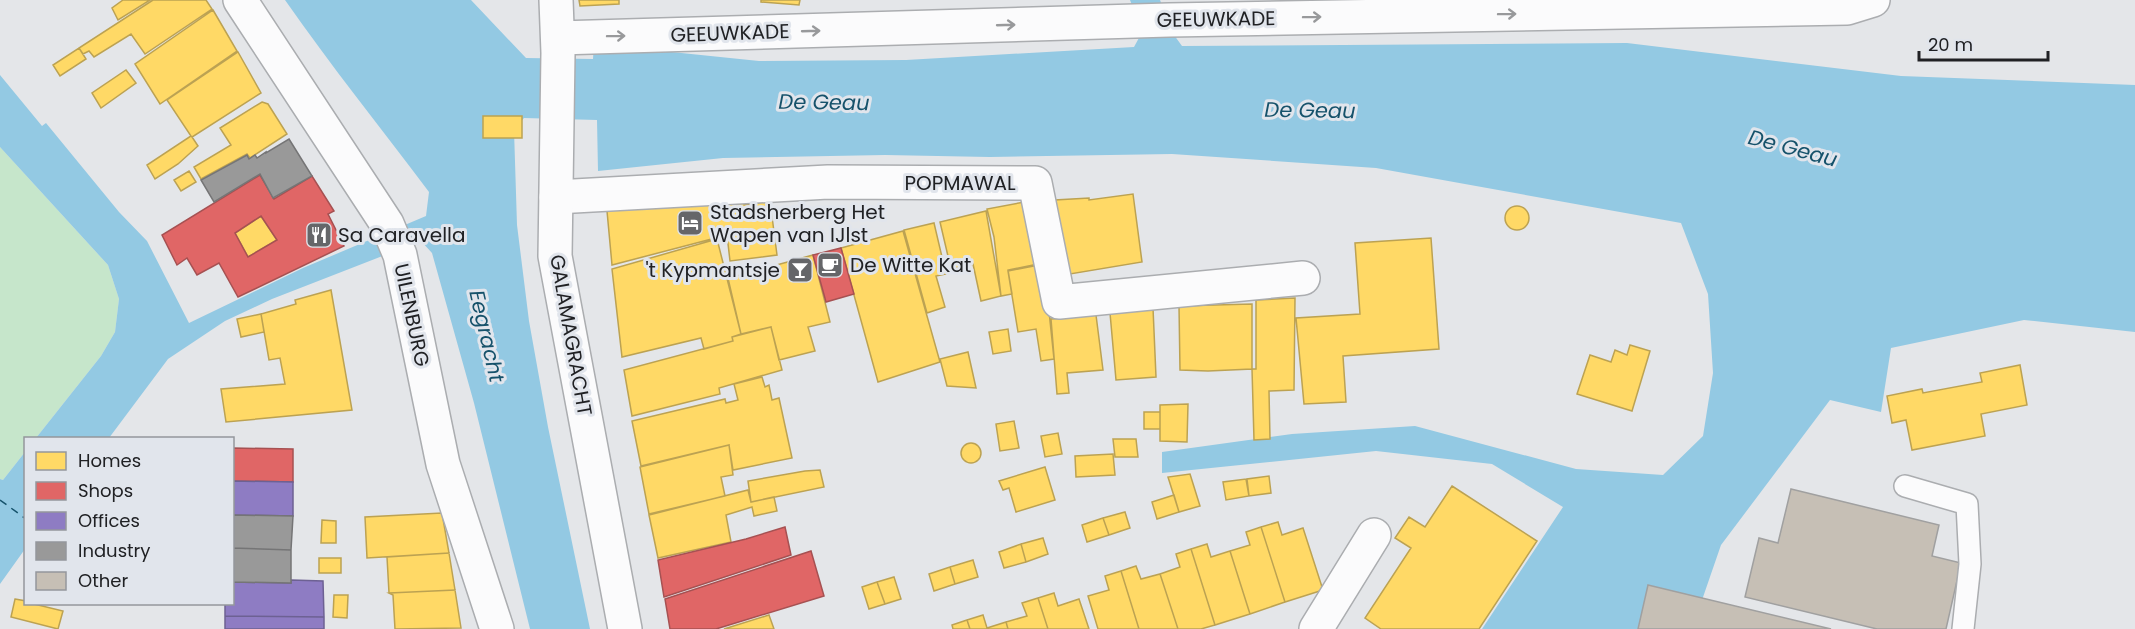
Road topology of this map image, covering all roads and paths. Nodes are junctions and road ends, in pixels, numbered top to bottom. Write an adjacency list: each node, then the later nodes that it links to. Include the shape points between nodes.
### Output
1 (240, 0): 9 (street, UILENBURG, via 387,224 400,255 443,464)
2 (556, 0): 4 (street, GALAMAGRACHT)
3 (1873, 0): 4 (street, GEEUWKADE, one-way to 3, via 1169,20 1847,8)
4 (558, 45): 5 (street, GALAMAGRACHT)
5 (556, 197): 6 (street, POPMAWAL, via 828,182 1035,183 1059,302); 10 (street, GALAMAGRACHT, via 555,256)
6 (1303, 278)
7 (1905, 486): 12 (lane, via 1968,504 1970,564)
8 (1374, 535): 11 (street)
9 (497, 629)
10 (625, 629)
11 (1316, 629)
12 (1963, 629)

